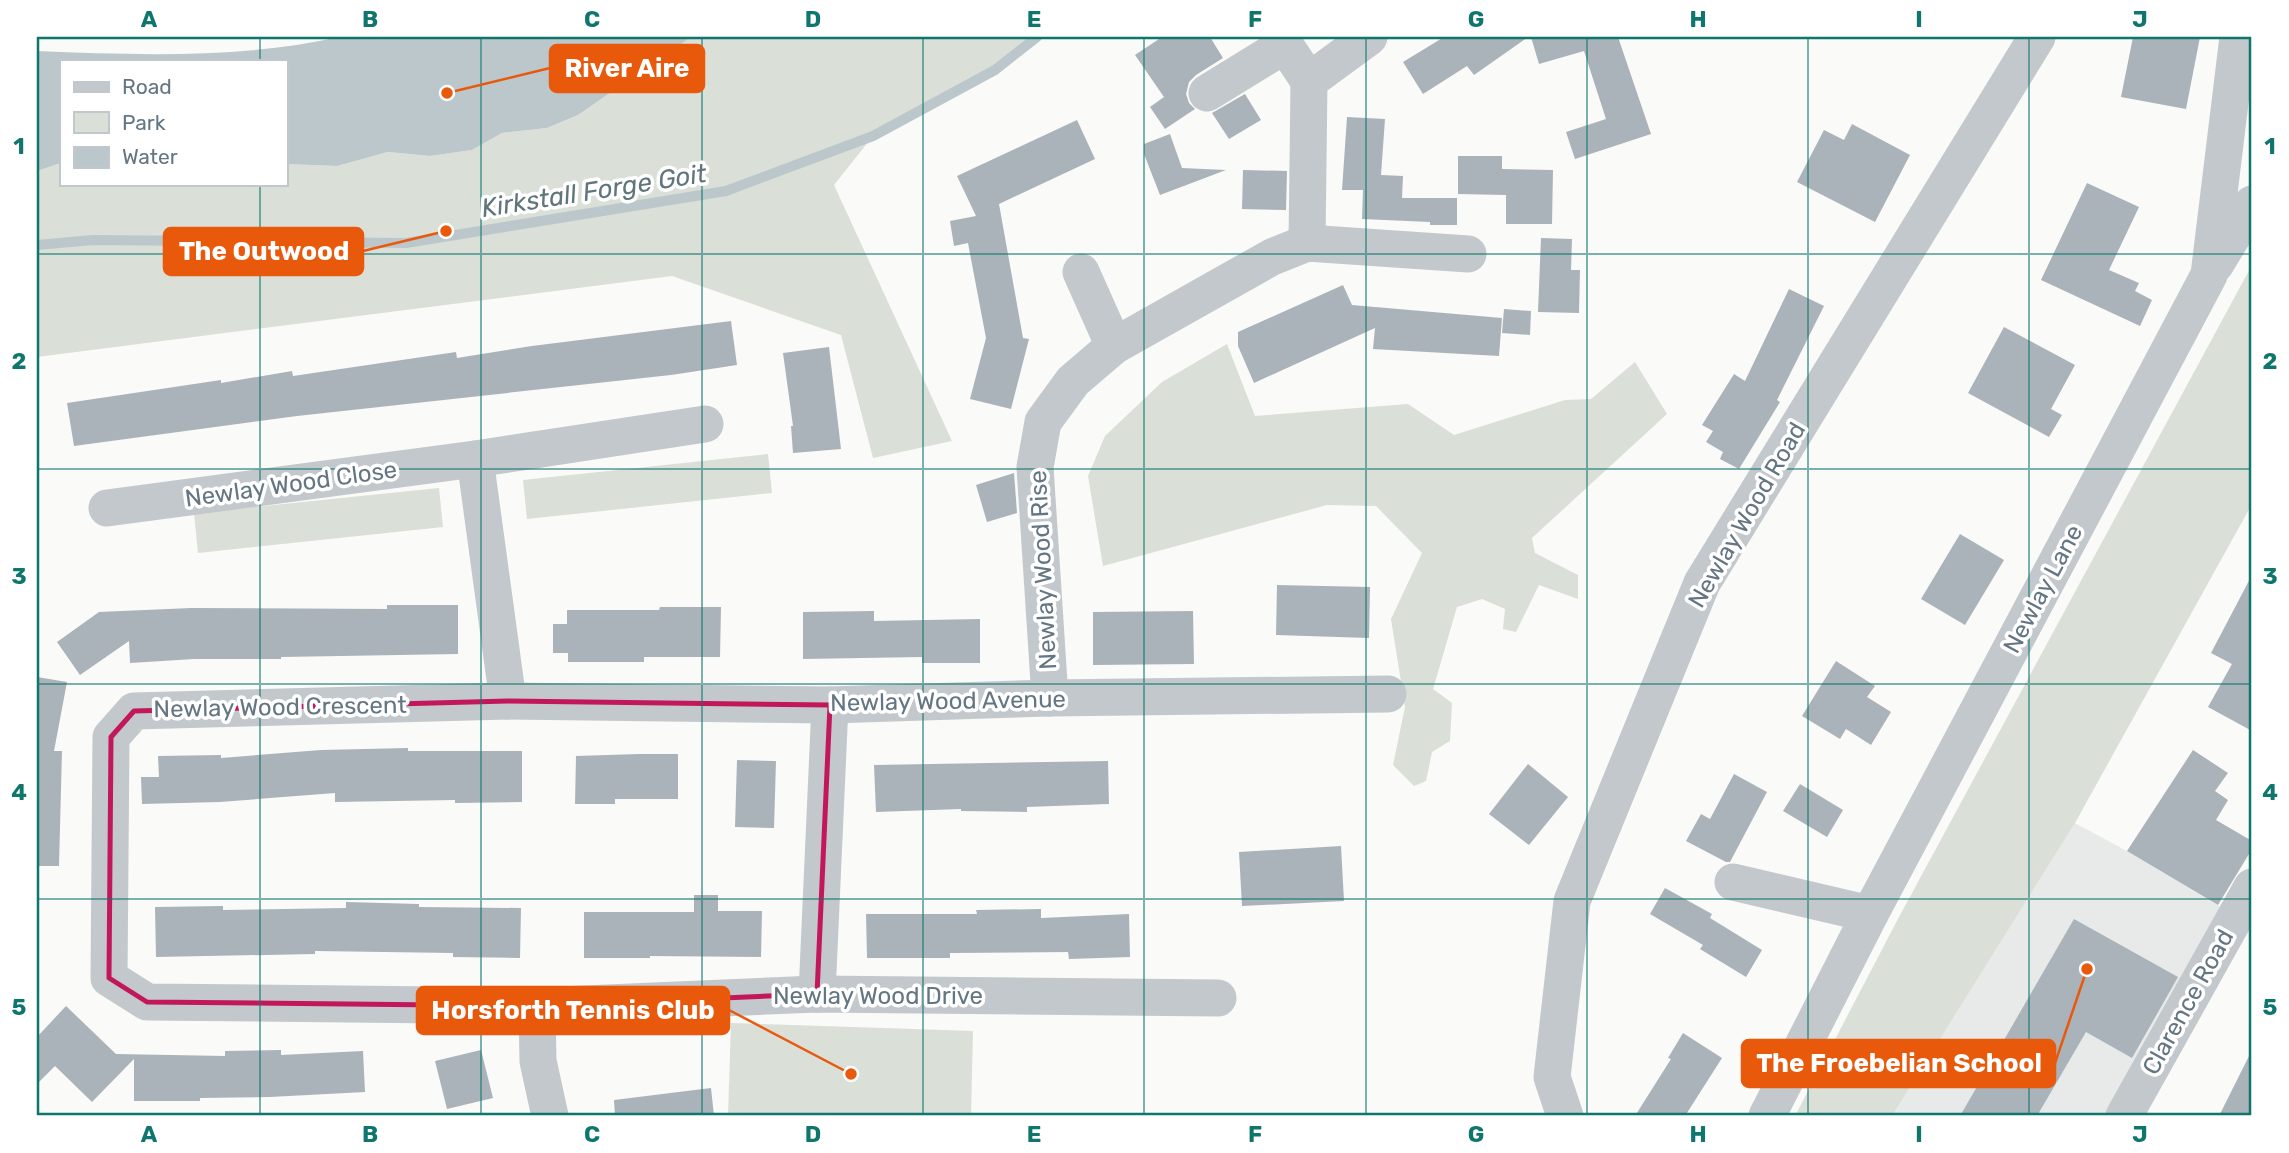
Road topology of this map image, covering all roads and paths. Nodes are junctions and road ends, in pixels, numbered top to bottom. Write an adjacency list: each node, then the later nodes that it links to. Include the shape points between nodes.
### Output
1 (1369, 37): 4 (street)
2 (2038, 37): 26 (street, Newlay Wood Road, via 1702,583 1572,901 1552,1077)
3 (2238, 37): 10 (street, Newlay Lane)
4 (1309, 81): 5 (street, via 1285,45); 7 (street)
5 (1207, 93)
6 (2252, 204): 10 (street)
7 (1307, 243): 8 (street, Newlay Wood Rise); 11 (street, Newlay Wood Rise, via 1272,257)
8 (1468, 254)
9 (1081, 272): 11 (street)
10 (2209, 275): 21 (street, Newlay Lane)
11 (1114, 346): 16 (street, Newlay Wood Rise, via 1073,380 1043,422 1041,433 1035,467)
12 (705, 424): 13 (street, Newlay Wood Close)
13 (475, 459): 14 (street, Newlay Wood Close); 17 (street)
14 (107, 508)
15 (1388, 694): 16 (street, Newlay Wood Avenue)
16 (1050, 698): 18 (street, Newlay Wood Avenue)
17 (508, 701): 18 (street, Newlay Wood Avenue); 24 (street, Newlay Wood Crescent, via 134,711 111,737 109,978 147,1002)
18 (830, 705): 22 (street)
19 (1733, 882): 21 (street)
20 (2252, 887): 28 (street, Clarence Road)
21 (1870, 914): 27 (street, Newlay Lane)
22 (817, 994): 23 (street, Newlay Wood Drive); 24 (street, Newlay Wood Drive)
23 (1218, 998)
24 (537, 1006): 25 (street, via 538,1061)
25 (551, 1116)
26 (1565, 1116)
27 (1767, 1116)
28 (2124, 1116)

